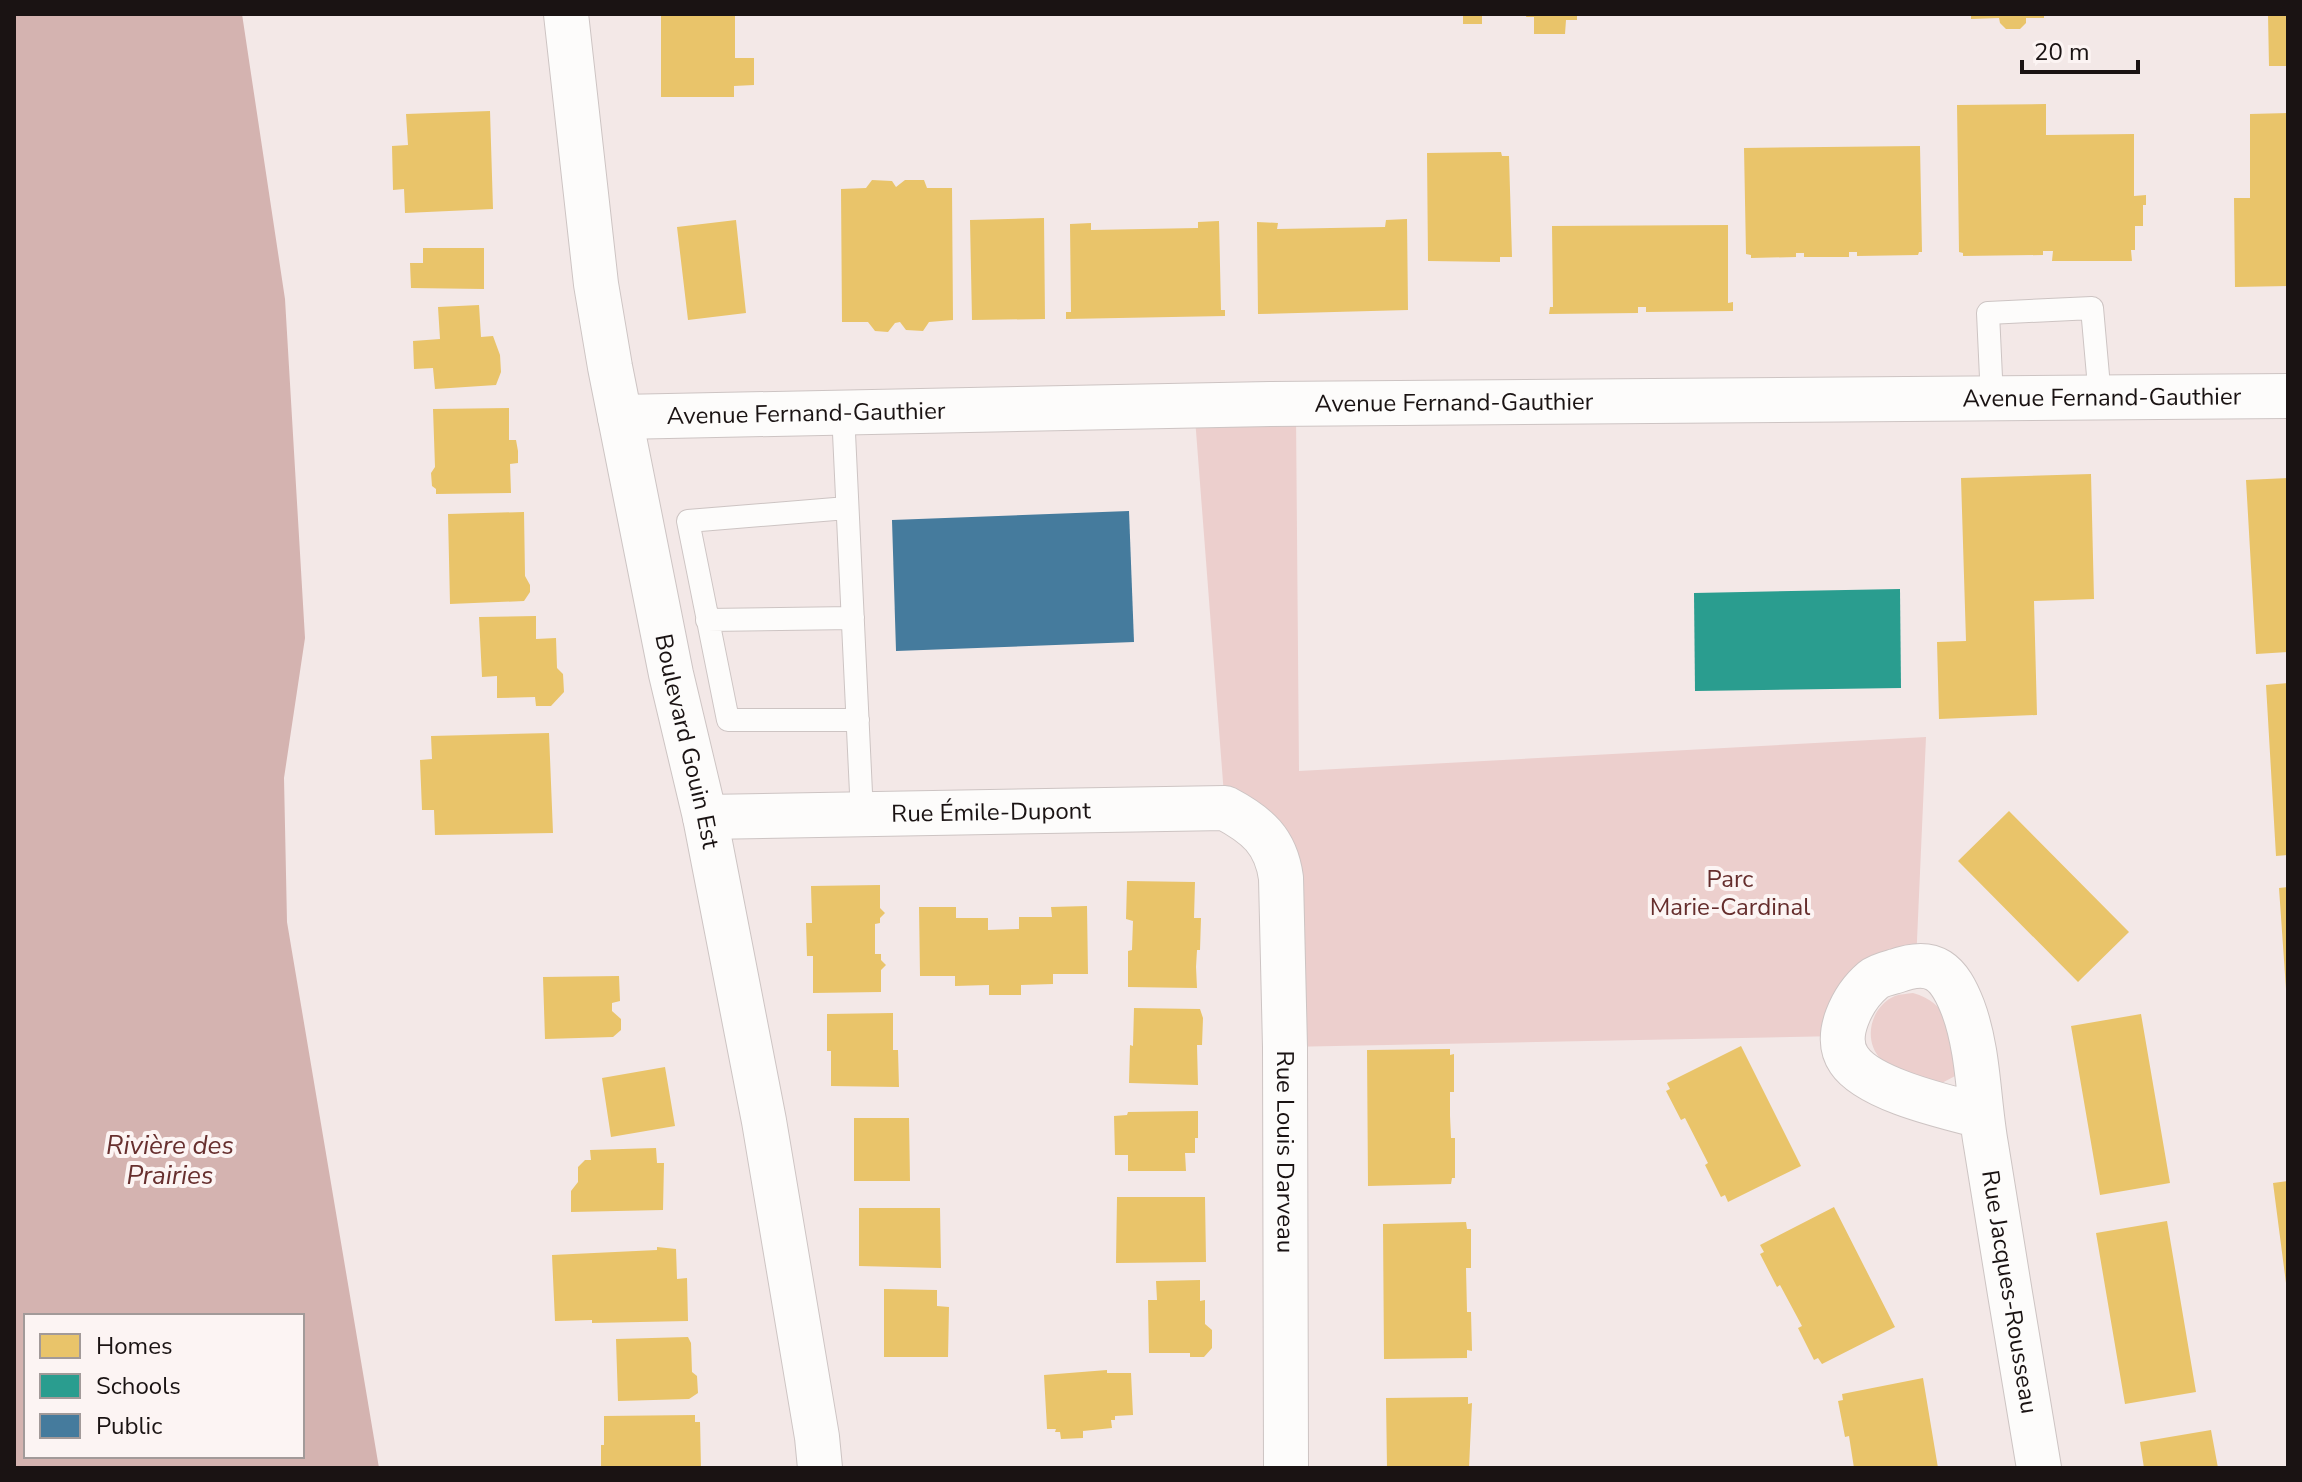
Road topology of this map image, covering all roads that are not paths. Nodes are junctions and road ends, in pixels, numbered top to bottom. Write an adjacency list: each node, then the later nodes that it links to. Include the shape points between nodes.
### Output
1 (566, 14): 6 (street, Boulevard Gouin Est, via 596,284)
2 (2288, 396): 3 (street, Avenue Fernand-Gauthier)
3 (2100, 398): 4 (street, Avenue Fernand-Gauthier); 4 (lane, via 2092,308 1988,313)
4 (1992, 399): 5 (street, Avenue Fernand-Gauthier)
5 (843, 412): 6 (street, Avenue Fernand-Gauthier); 7 (lane)
6 (620, 417): 12 (street, Boulevard Gouin Est)
7 (847, 508): 8 (lane); 9 (lane, via 688,521)
8 (853, 618): 9 (lane); 10 (lane)
9 (707, 620): 10 (lane, via 728,720)
10 (858, 720): 11 (lane)
11 (862, 814): 12 (street, Rue Émile-Dupont); 13 (street, Rue Émile-Dupont, via 1225,808 1247,819)
12 (705, 817): 15 (street, Boulevard Gouin Est, via 764,1121)
13 (1267, 839): 16 (street, Rue Louis Darveau, via 1281,878)
14 (1981, 1116): 17 (street, Rue Jacques-Rousseau)
15 (820, 1468)
16 (1286, 1468)
17 (2039, 1468)

